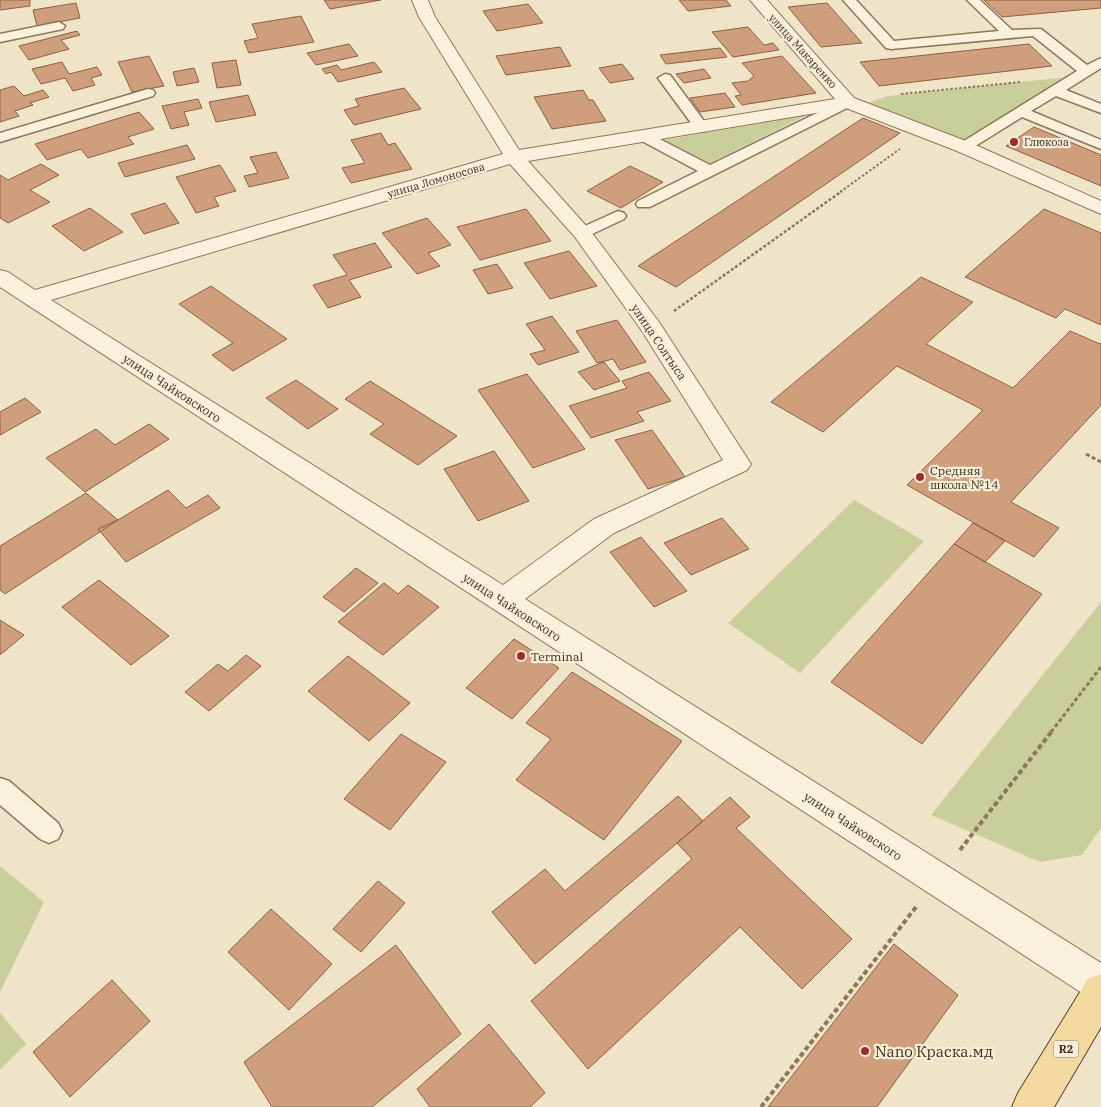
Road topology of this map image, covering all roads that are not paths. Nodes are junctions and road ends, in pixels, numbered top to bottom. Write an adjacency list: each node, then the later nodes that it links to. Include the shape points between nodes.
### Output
1 (420, 0): 21 (street, улица Солтыса, via 427,17)
2 (759, 0): 13 (street, улица Макаренко)
3 (849, 0): 6 (lane, via 891,45)
4 (973, 0): 6 (lane)
5 (59, 26): 7 (lane)
6 (1009, 34): 9 (lane, via 1036,32)
7 (0, 38)
8 (1101, 62): 9 (lane)
9 (1086, 71): 11 (lane)
10 (665, 78): 16 (lane)
11 (1056, 91): 14 (lane); 15 (lane)
12 (148, 93): 18 (lane)
13 (854, 104): 16 (street, улица Ломоносова); 20 (street); 22 (lane)
14 (1101, 109)
15 (1021, 112): 19 (lane); 20 (lane)
16 (702, 128): 17 (street, улица Ломоносова)
17 (645, 137): 21 (street, улица Ломоносова); 22 (lane)
18 (0, 138)
19 (1101, 145)
20 (964, 147): 24 (street)
21 (514, 157): 26 (street, улица Солтыса); 28 (street, улица Ломоносова)
22 (710, 170): 23 (lane)
23 (644, 204)
24 (1101, 208)
25 (618, 216): 26 (lane)
26 (582, 233): 29 (street, улица Солтыса, via 651,327 738,464 604,526)
27 (0, 277): 28 (street, улица Чайковского)
28 (32, 298): 29 (street, улица Чайковского)
29 (502, 601): 32 (street, улица Чайковского)
30 (0, 789): 31 (lane)
31 (49, 831)
32 (1101, 984)
33 (1101, 992): 34 (main road, R2)
34 (1032, 1107)

